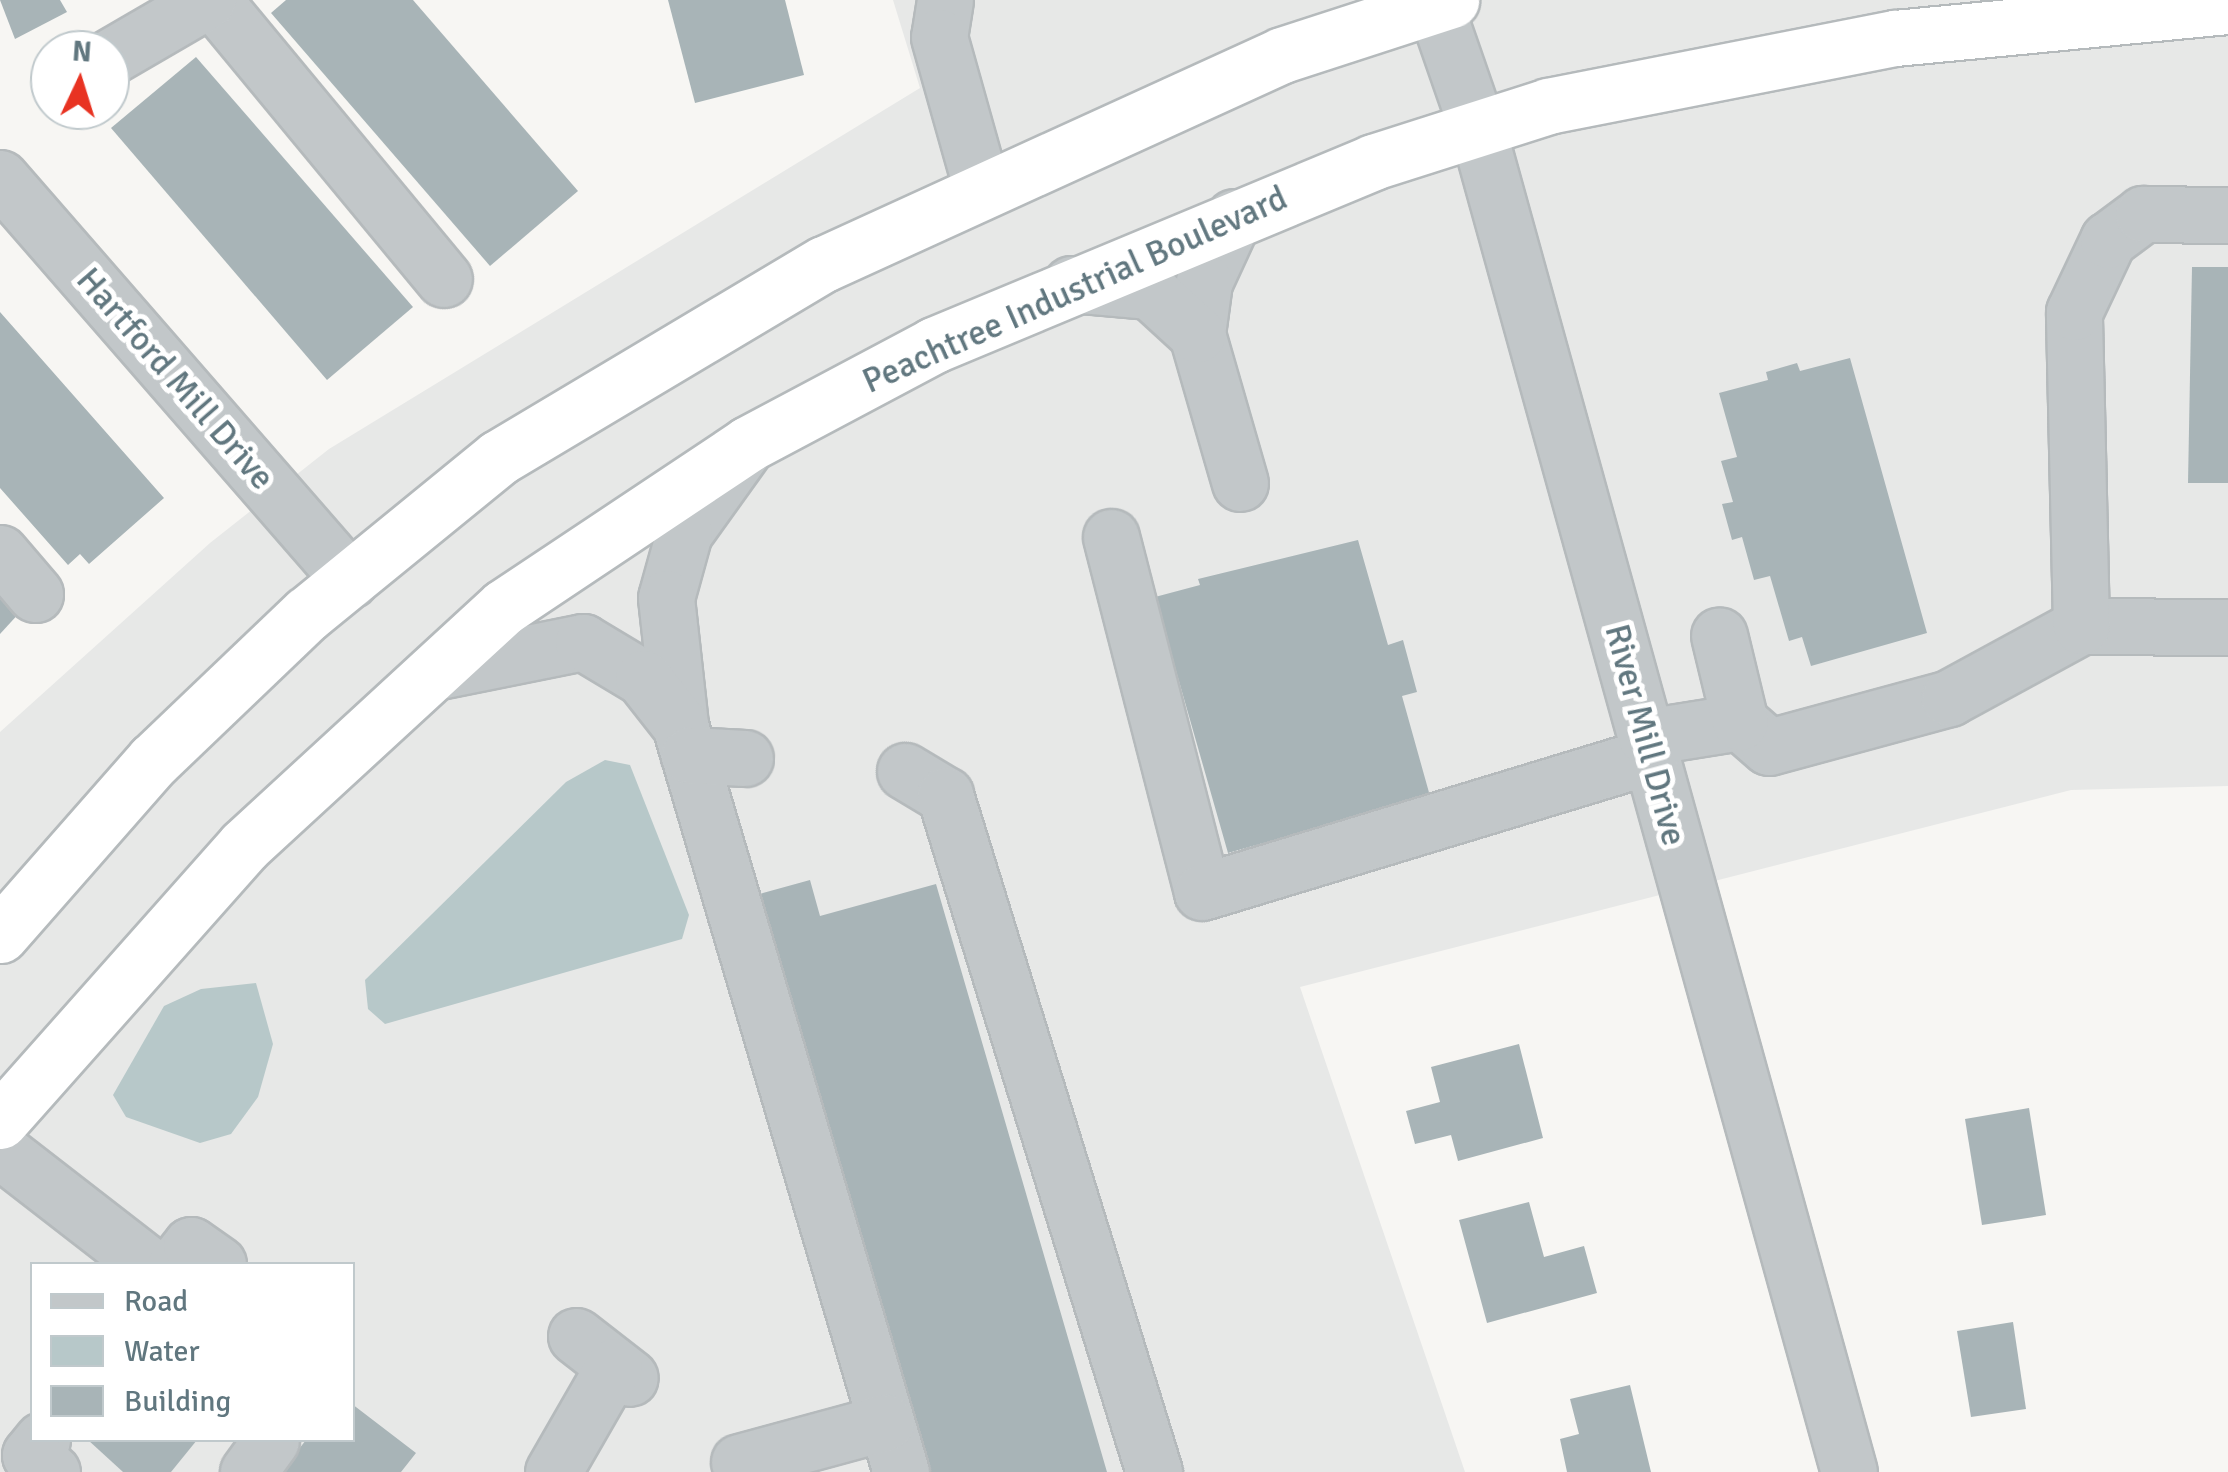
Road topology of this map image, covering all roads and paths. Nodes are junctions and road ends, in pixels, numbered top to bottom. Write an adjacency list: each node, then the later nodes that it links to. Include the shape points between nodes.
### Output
1 (211, 0): 6 (street); 12 (street)
2 (944, 0): 9 (street, via 938,37)
3 (984, 0): 9 (street, via 968,22)
4 (1439, 2): 7 (street, River Mill Drive); 9 (highway, via 1282,55)
5 (2228, 6): 7 (highway, Peachtree Industrial Boulevard, via 1894,38 1548,106)
6 (130, 46)
7 (1477, 127): 11 (highway, Peachtree Industrial Boulevard); 27 (street, River Mill Drive)
8 (0, 178): 19 (street, Hartford Mill Drive)
9 (999, 182): 19 (highway, via 824,264 682,344 498,458)
10 (2228, 216): 21 (street, via 2143,214 2108,240 2074,312)
11 (1234, 217): 13 (highway, Peachtree Industrial Boulevard); 14 (street, via 1204,282)
12 (444, 280)
13 (1071, 284): 14 (street, via 1150,291); 15 (highway, Peachtree Industrial Boulevard, via 934,345)
14 (1197, 334): 16 (street)
15 (748, 444): 24 (highway, Peachtree Industrial Boulevard, via 504,607); 26 (street, via 684,533 666,598)
16 (1240, 482)
17 (1111, 537): 27 (street, via 1202,892)
18 (0, 554): 20 (street)
19 (350, 580): 30 (highway, via 154,760)
20 (35, 594)
21 (2081, 626): 22 (street); 25 (street, via 1949,698 1769,747)
22 (2228, 627)
23 (1720, 635): 25 (street)
24 (434, 672): 26 (street, via 582,642 643,678); 33 (highway, Peachtree Industrial Boulevard, via 244,846)
25 (1740, 722): 27 (street)
26 (685, 740): 28 (street); 41 (street)
27 (1648, 746): 47 (street, River Mill Drive)
28 (745, 758)
29 (904, 771): 46 (street, via 945,795)
30 (60, 864): 31 (street); 32 (highway)
31 (0, 902)
32 (0, 935)
33 (0, 1120)
34 (0, 1150): 35 (street)
35 (144, 1262)
36 (178, 1262): 37 (street, via 191,1245)
37 (215, 1262)
38 (607, 1360): 45 (street)
39 (40, 1442): 43 (street, via 30,1455)
40 (270, 1442): 44 (street)
41 (894, 1447): 42 (street)
42 (738, 1462)
43 (52, 1472)
44 (248, 1472)
45 (554, 1472)
46 (1154, 1472)
47 (1849, 1472)

